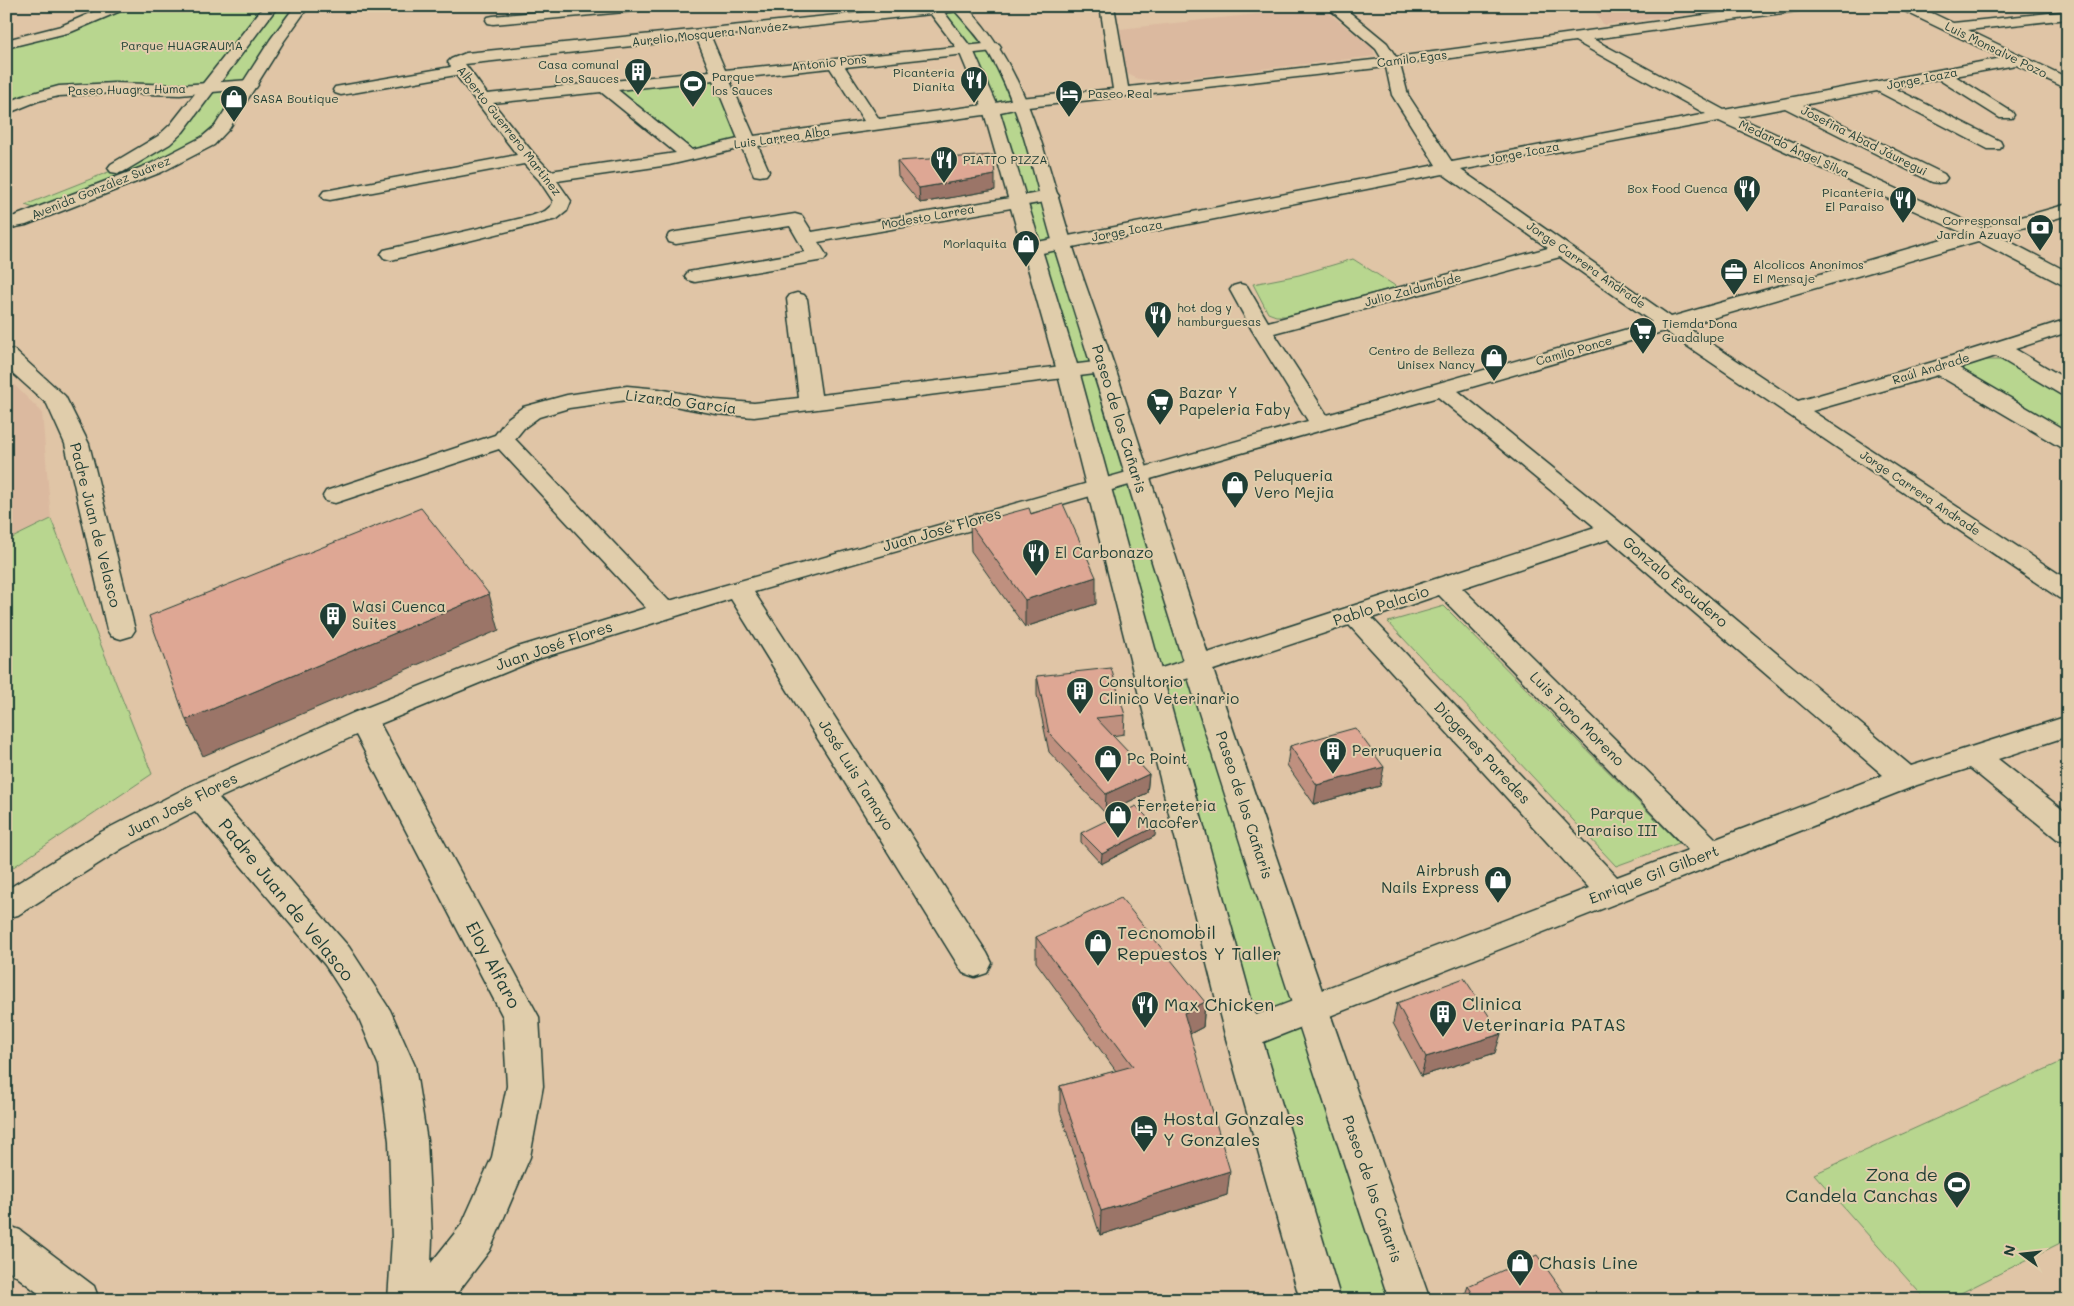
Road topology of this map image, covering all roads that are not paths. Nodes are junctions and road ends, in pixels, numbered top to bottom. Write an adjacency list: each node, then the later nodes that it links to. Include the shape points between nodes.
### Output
1 (120, 6): 19 (street, via 66,28)
2 (270, 6): 32 (street, Avenida González Suárez)
3 (302, 6): 29 (street, Avenida González Suárez)
4 (646, 6): 10 (street)
5 (1107, 6): 34 (street)
6 (1333, 6): 24 (street, Jorge Carrera Andrade, via 1382,46)
7 (1804, 6): 18 (street, Camilo Egas)
8 (1905, 6): 15 (street, Luis Monsalve Pozo)
9 (959, 7): 11 (street, Aurelio Mosquera Narváez); 20 (street, Paseo de los Cañaris)
10 (596, 8): 14 (street)
11 (932, 8): 17 (street, Aurelio Mosquera Narváez); 21 (street)
12 (2068, 15): 13 (street)
13 (2040, 19): 15 (street); 16 (street)
14 (493, 20)
15 (1951, 28): 22 (street, Luis Monsalve Pozo)
16 (2068, 30)
17 (703, 34): 25 (street, Aurelio Mosquera Narváez, via 466,58); 26 (street)
18 (1578, 37): 24 (street, Camilo Egas); 41 (street, Medardo Ángel Silva)
19 (6, 44)
20 (994, 47): 21 (street); 36 (street, Paseo de los Cañaris)
21 (966, 50): 23 (street, Antonio Pons); 39 (street)
22 (2017, 60): 27 (street, Jorge Icaza); 28 (street, Luis Monsalve Pozo)
23 (834, 62): 26 (street, Antonio Pons); 42 (street)
24 (1392, 62): 34 (street, Camilo Egas); 47 (street, Jorge Carrera Andrade, via 1400,95)
25 (460, 65): 33 (street, Aurelio Mosquera Narváez); 35 (street, Alberto Guerrero Martinez)
26 (720, 75): 30 (street, Antonio Pons); 43 (street)
27 (1942, 75): 31 (street, Jorge Icaza); 40 (street)
28 (2064, 83)
29 (250, 85): 32 (street, Paseo Huagra Huma); 56 (street, Avenida González Suárez, via 222,129 184,155)
30 (605, 87): 35 (street, Antonio Pons); 45 (street)
31 (1881, 87): 37 (street, Jorge Icaza); 44 (street)
32 (208, 88): 38 (street, Paseo Huagra Huma, via 114,88 59,92); 55 (street, Avenida González Suárez, via 178,128 145,153 112,171)
33 (341, 90)
34 (1121, 94): 36 (street, Camilo Egas)
35 (482, 99): 46 (street, Alberto Guerrero Martinez)
36 (1019, 103): 39 (street, Luis Larrea Alba); 52 (street, Paseo de los Cañaris)
37 (1789, 104): 41 (street, Jorge Icaza); 50 (street, Josefina Abad Jáuregui)
38 (6, 108)
39 (991, 109): 42 (street, Luis Larrea Alba); 53 (street)
40 (2006, 115)
41 (1722, 116): 47 (street, Jorge Icaza); 57 (street, Medardo Ángel Silva)
42 (875, 126): 43 (street, Luis Larrea Alba)
43 (748, 142): 45 (street, Luis Larrea Alba); 48 (street)
44 (1994, 145)
45 (688, 155): 49 (street, Luis Larrea Alba)
46 (528, 158): 49 (street, Alberto Guerrero Martinez); 51 (street)
47 (1448, 169): 60 (street, Jorge Icaza); 62 (street, Jorge Carrera Andrade)
48 (760, 171)
49 (546, 177): 63 (street, Alberto Guerrero Martinez, via 562,201 561,207 551,215)
50 (1938, 178)
51 (330, 195)
52 (1050, 196): 53 (street, Modesto Larrea); 60 (street, Paseo de los Cañaris)
53 (1018, 201): 59 (street, Modesto Larrea); 61 (street)
54 (2068, 209): 57 (street, Camilo Ponce)
55 (6, 214)
56 (6, 223)
57 (1980, 234): 65 (street, Medardo Ángel Silva); 68 (street, Camilo Ponce)
58 (676, 238): 59 (street, via 795,220)
59 (806, 239): 64 (street, via 816,256)
60 (1062, 243): 61 (street, Jorge Icaza); 73 (street, Paseo de los Cañaris)
61 (1032, 249): 75 (street)
62 (1564, 250): 68 (street, Jorge Carrera Andrade); 70 (street, Julio Zaldumbide)
63 (391, 254)
64 (695, 276)
65 (2068, 280)
66 (1240, 290): 70 (street)
67 (797, 299): 78 (street)
68 (1668, 324): 76 (street, Camilo Ponce); 79 (street, Jorge Carrera Andrade)
69 (2068, 325): 71 (street, Raúl Andrade)
70 (1262, 330): 80 (street)
71 (1998, 348): 74 (street, Raúl Andrade); 77 (street)
72 (6, 356): 92 (street, Padre Juan de Velasco, via 57,401 77,444)
73 (1103, 367): 75 (street, Lizardo García); 83 (street, Paseo de los Cañaris)
74 (1941, 367): 79 (street, Raúl Andrade); 82 (street)
75 (1068, 371): 78 (street, Lizardo García); 84 (street)
76 (1442, 389): 80 (street, Camilo Ponce); 86 (street, Gonzalo Escudero)
77 (2068, 389)
78 (811, 403): 81 (street, Lizardo García, via 754,410 627,393 567,402 531,412 516,423)
79 (1793, 409): 89 (street, Jorge Carrera Andrade)
80 (1321, 424): 83 (street, Camilo Ponce)
81 (503, 440): 85 (street); 90 (street)
82 (2068, 442)
83 (1137, 474): 84 (street, Juan José Flores); 93 (street, Paseo de los Cañaris)
84 (1098, 486): 88 (street, Juan José Flores); 94 (street)
85 (335, 496)
86 (1612, 530): 87 (street, Pablo Palacio); 98 (street, Gonzalo Escudero)
87 (1444, 585): 91 (street, Pablo Palacio); 101 (street, Luis Toro Moreno)
88 (738, 588): 90 (street, Juan José Flores); 104 (street, José Luis Tamayo)
89 (2067, 590)
90 (663, 610): 95 (street, Juan José Flores, via 528,653)
91 (1354, 615): 93 (street, Pablo Palacio); 102 (street, Diogenes Paredes)
92 (121, 630)
93 (1198, 666): 94 (street, Pablo Palacio); 105 (street, Paseo de los Cañaris)
94 (1150, 682): 106 (street)
95 (363, 720): 99 (street, Juan José Flores); 110 (street, Eloy Alfaro, via 521,1018 526,1086 511,1156 476,1238)
96 (2068, 726): 97 (street, Enrique Gil Gilbert)
97 (1974, 756): 98 (street, Enrique Gil Gilbert); 100 (street)
98 (1906, 778): 101 (street, Enrique Gil Gilbert)
99 (199, 795): 103 (street, Juan José Flores, via 112,840); 109 (street, Padre Juan de Velasco, via 337,956 373,1010 394,1058 408,1141 412,1238)
100 (2068, 831)
101 (1710, 853): 102 (street, Enrique Gil Gilbert)
102 (1611, 891): 105 (street, Enrique Gil Gilbert)
103 (6, 906)
104 (975, 963)
105 (1311, 1010): 106 (street, Enrique Gil Gilbert); 112 (street, Paseo de los Cañaris)
106 (1243, 1035): 111 (street)
107 (6, 1243): 108 (street)
108 (79, 1300)
109 (409, 1300)
110 (427, 1300)
111 (1320, 1300)
112 (1410, 1300)

